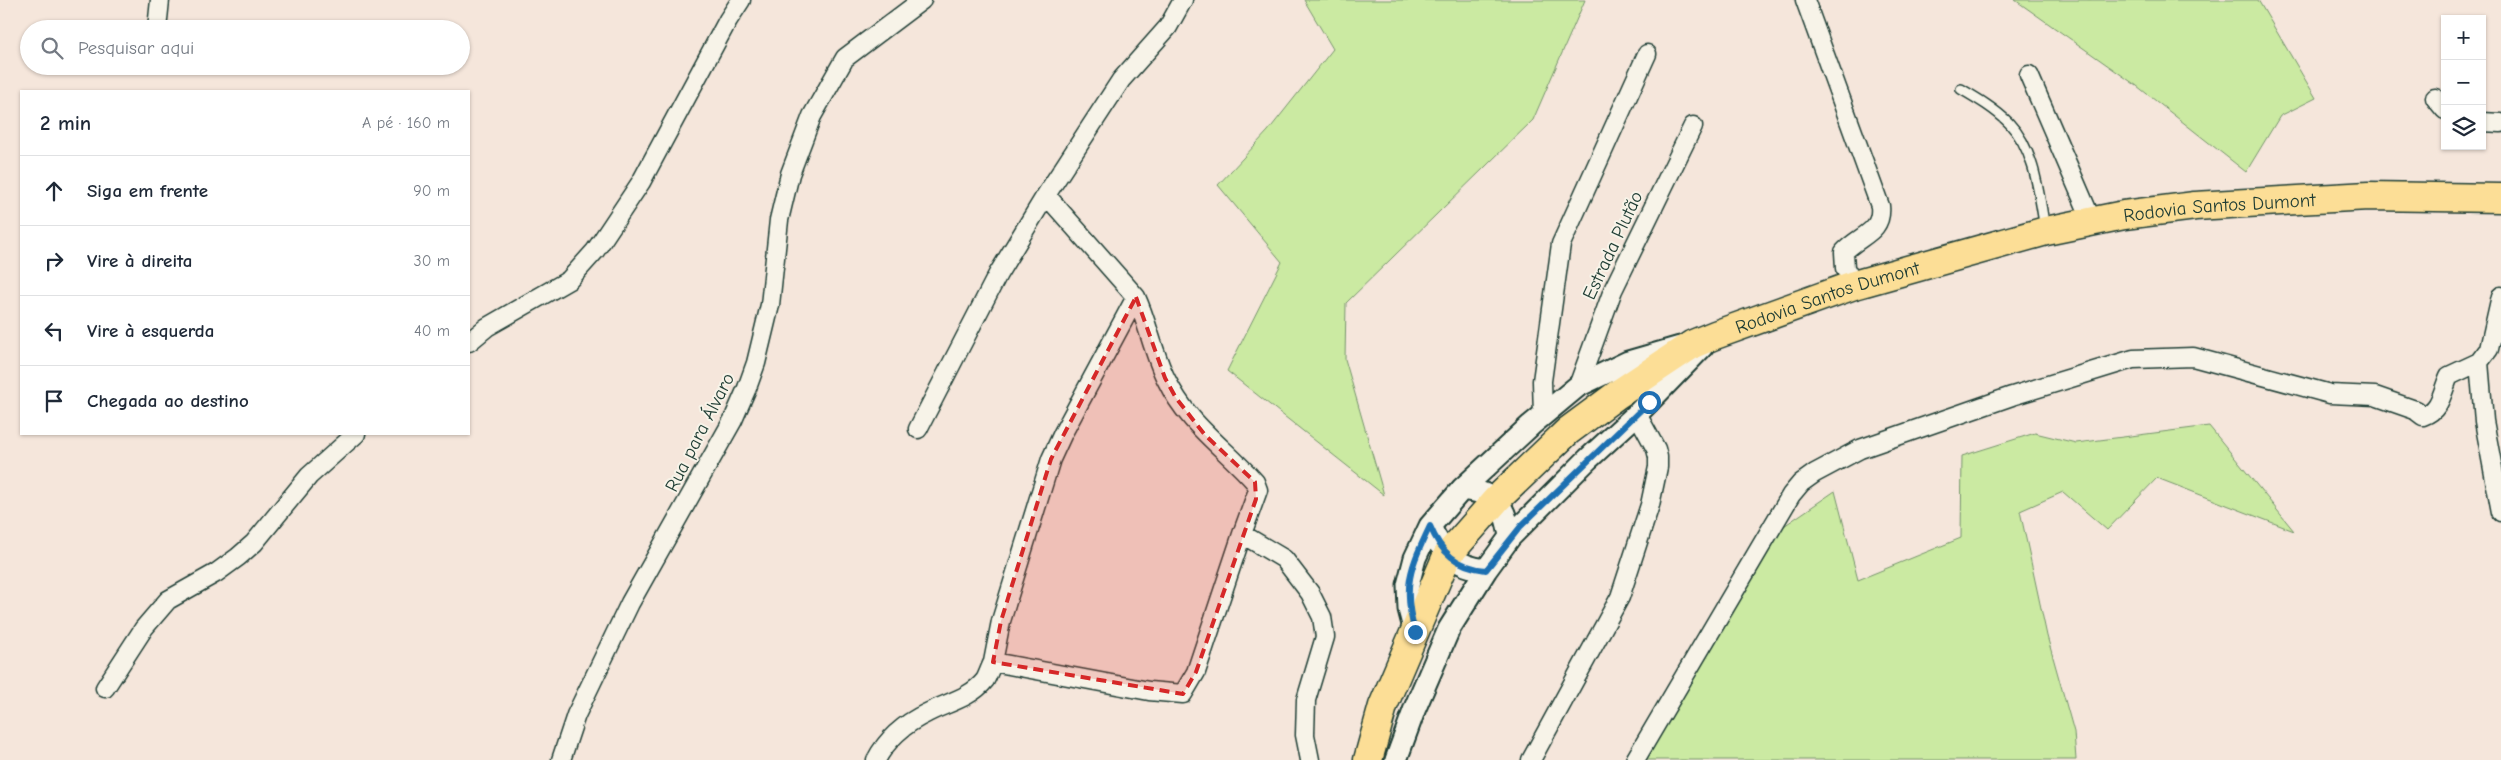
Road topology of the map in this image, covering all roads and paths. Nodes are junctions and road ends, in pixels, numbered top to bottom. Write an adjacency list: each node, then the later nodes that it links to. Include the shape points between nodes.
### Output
1 (160, 0): 6 (street)
2 (741, 0): 21 (street, via 641,182 595,251 569,280 487,327)
3 (922, 0): 39 (street, Rua para Álvaro, via 845,58 812,116 790,174 779,220 770,306 747,388 630,603 576,715)
4 (1183, 0): 13 (street, via 1168,27 1121,80)
5 (1805, 0): 17 (street, via 1880,206 1878,225 1844,252 1845,268)
6 (158, 20)
7 (1647, 54): 25 (street, via 1561,244 1542,382)
8 (2029, 75): 15 (street)
9 (1961, 90): 16 (lane, via 2010,124 2034,172)
10 (2486, 122): 11 (street)
11 (2501, 122)
12 (1693, 126): 23 (street, Estrada Plutão, via 1613,290)
13 (1046, 195): 18 (street); 26 (street, via 998,274)
14 (2501, 198): 15 (highway, Rodovia Santos Dumont, via 2368,196 2195,206)
15 (2092, 221): 16 (highway, Rodovia Santos Dumont)
16 (2046, 231): 17 (highway, Rodovia Santos Dumont)
17 (1854, 285): 20 (highway, Rodovia Santos Dumont)
18 (1136, 296): 32 (street, via 1165,378 1176,398 1205,435 1256,482 1258,490); 37 (street, via 1051,459 1001,621)
19 (2501, 296): 22 (street, via 2489,349)
20 (1704, 340): 23 (street, via 1628,362); 24 (street); 29 (highway, Rodovia Santos Dumont, via 1618,394 1568,431)
21 (470, 341)
22 (2479, 362): 30 (street, via 2484,422); 45 (street, via 2450,376 2433,413 2423,416 2375,396 2330,394 2192,357 2133,359 2012,396 1860,449 1815,472 1791,496)
23 (1578, 386): 25 (street)
24 (1637, 414): 33 (street); 44 (street, via 1658,457 1650,505 1620,596)
25 (1543, 416): 28 (street)
26 (918, 429)
27 (355, 435): 38 (street, via 309,476 254,543 216,573 168,600 144,628)
28 (1462, 489): 29 (street, via 1480,491); 31 (street)
29 (1497, 499): 33 (street, via 1507,516); 34 (highway, Rodovia Santos Dumont)
30 (2501, 512)
31 (1430, 526): 34 (street); 36 (street, via 1414,558 1408,585 1409,609)
32 (1242, 534): 37 (street, via 1196,672 1183,694 1149,691); 41 (street, via 1284,559 1310,593 1322,617 1325,637 1306,700 1305,735)
33 (1510, 537): 35 (street)
34 (1447, 556): 35 (street, via 1471,568); 36 (highway, Rodovia Santos Dumont)
35 (1486, 570): 43 (street, via 1449,629)
36 (1415, 632): 42 (highway, Rodovia Santos Dumont, via 1383,706)
37 (993, 662): 40 (street, via 985,680 964,697 927,712 906,725 882,749)
38 (105, 688)
39 (561, 760)
40 (876, 760)
41 (1310, 760)
42 (1368, 760)
43 (1396, 760)
44 (1531, 760)
45 (1635, 760)

